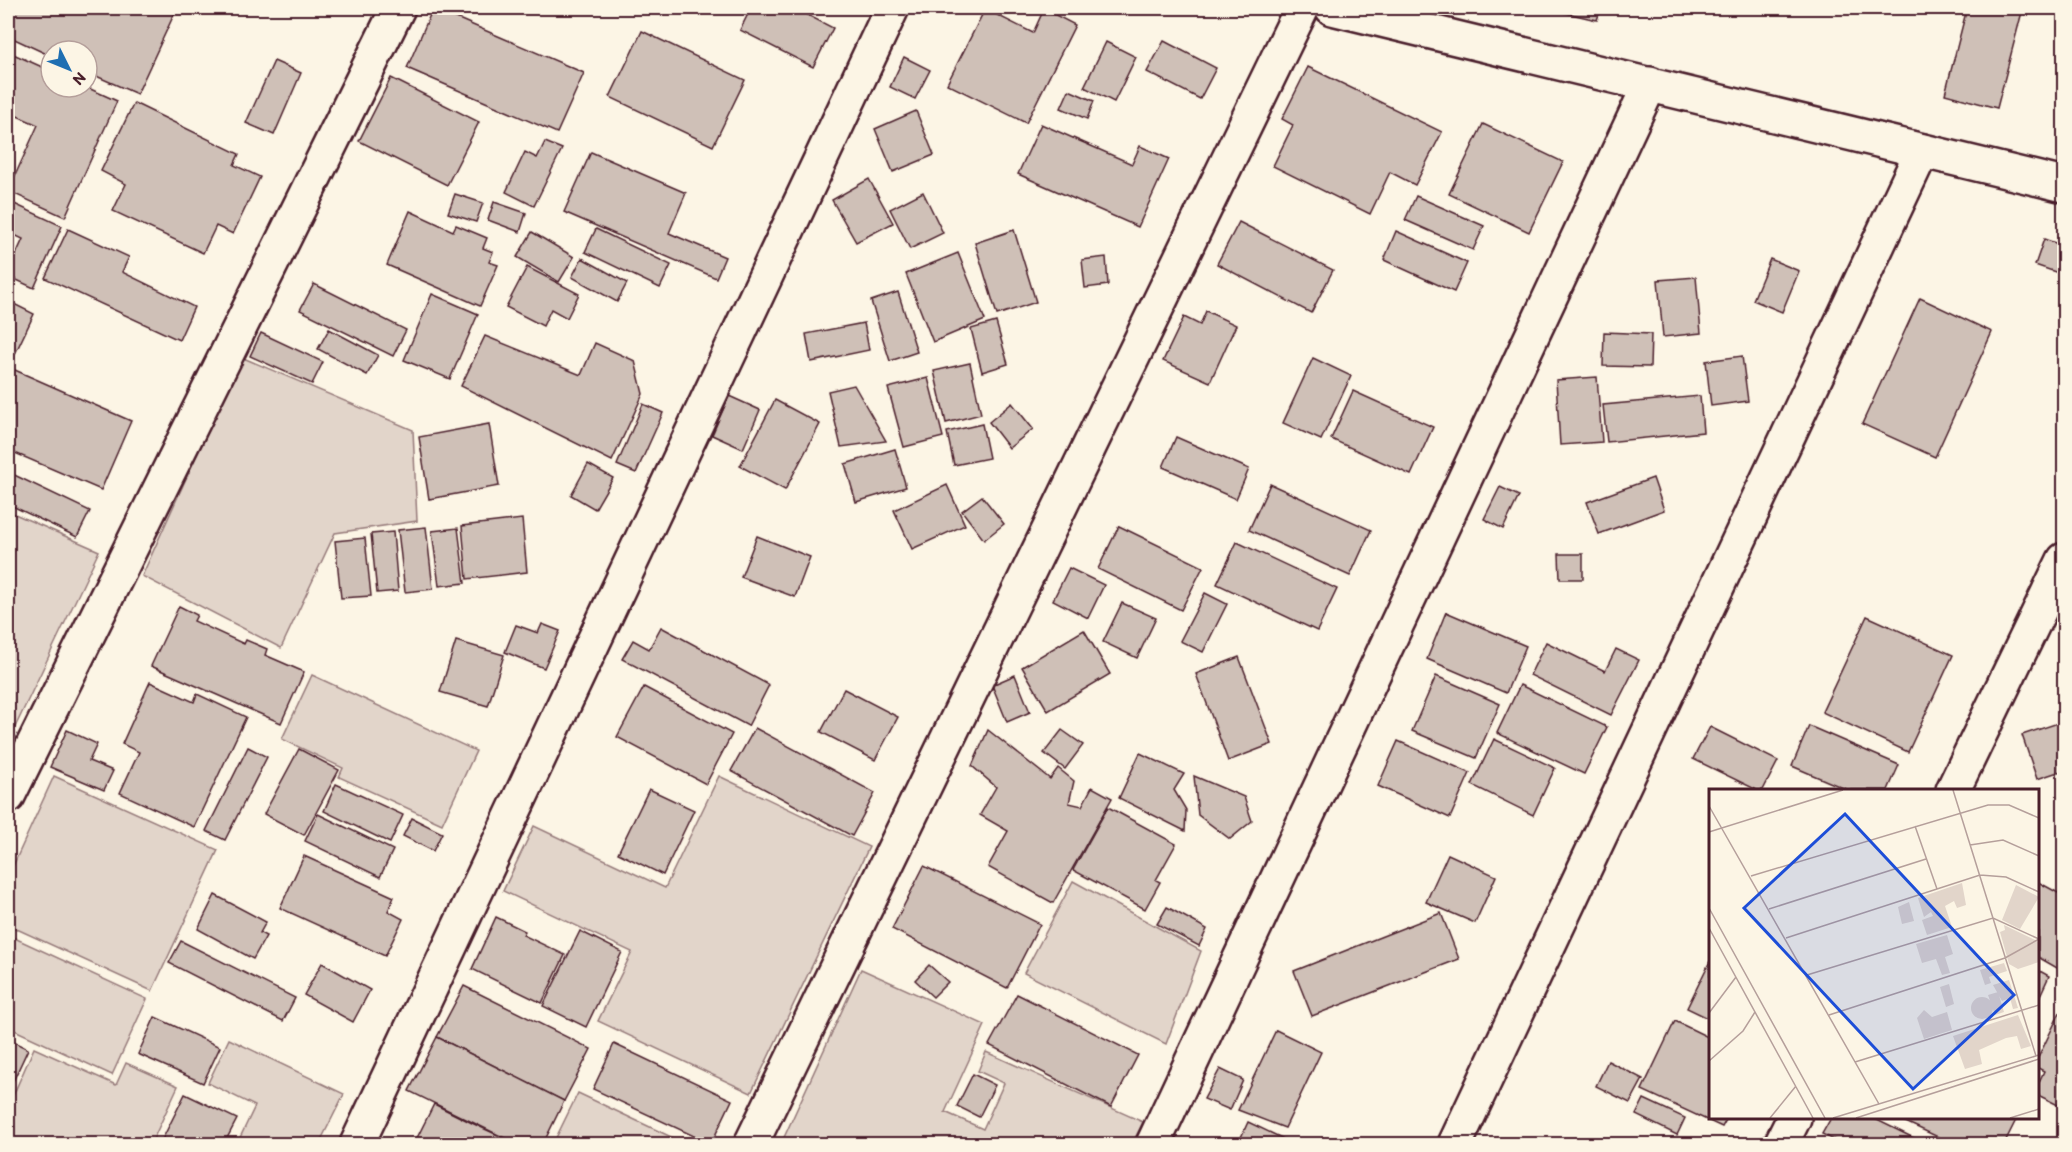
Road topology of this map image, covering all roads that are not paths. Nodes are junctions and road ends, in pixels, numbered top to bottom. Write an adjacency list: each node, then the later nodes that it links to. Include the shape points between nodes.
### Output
1 (398, 8): 10 (street)
2 (892, 8): 12 (street)
3 (1302, 8): 13 (street)
4 (1332, 8): 5 (street)
5 (1650, 84): 6 (street); 14 (street)
6 (1922, 151): 7 (street); 15 (street)
7 (2064, 185)
8 (2064, 560): 9 (street)
9 (1953, 789)
10 (8, 796)
11 (1793, 1119): 16 (street)
12 (357, 1144)
13 (751, 1144)
14 (1153, 1144)
15 (1455, 1144)
16 (1780, 1144)

